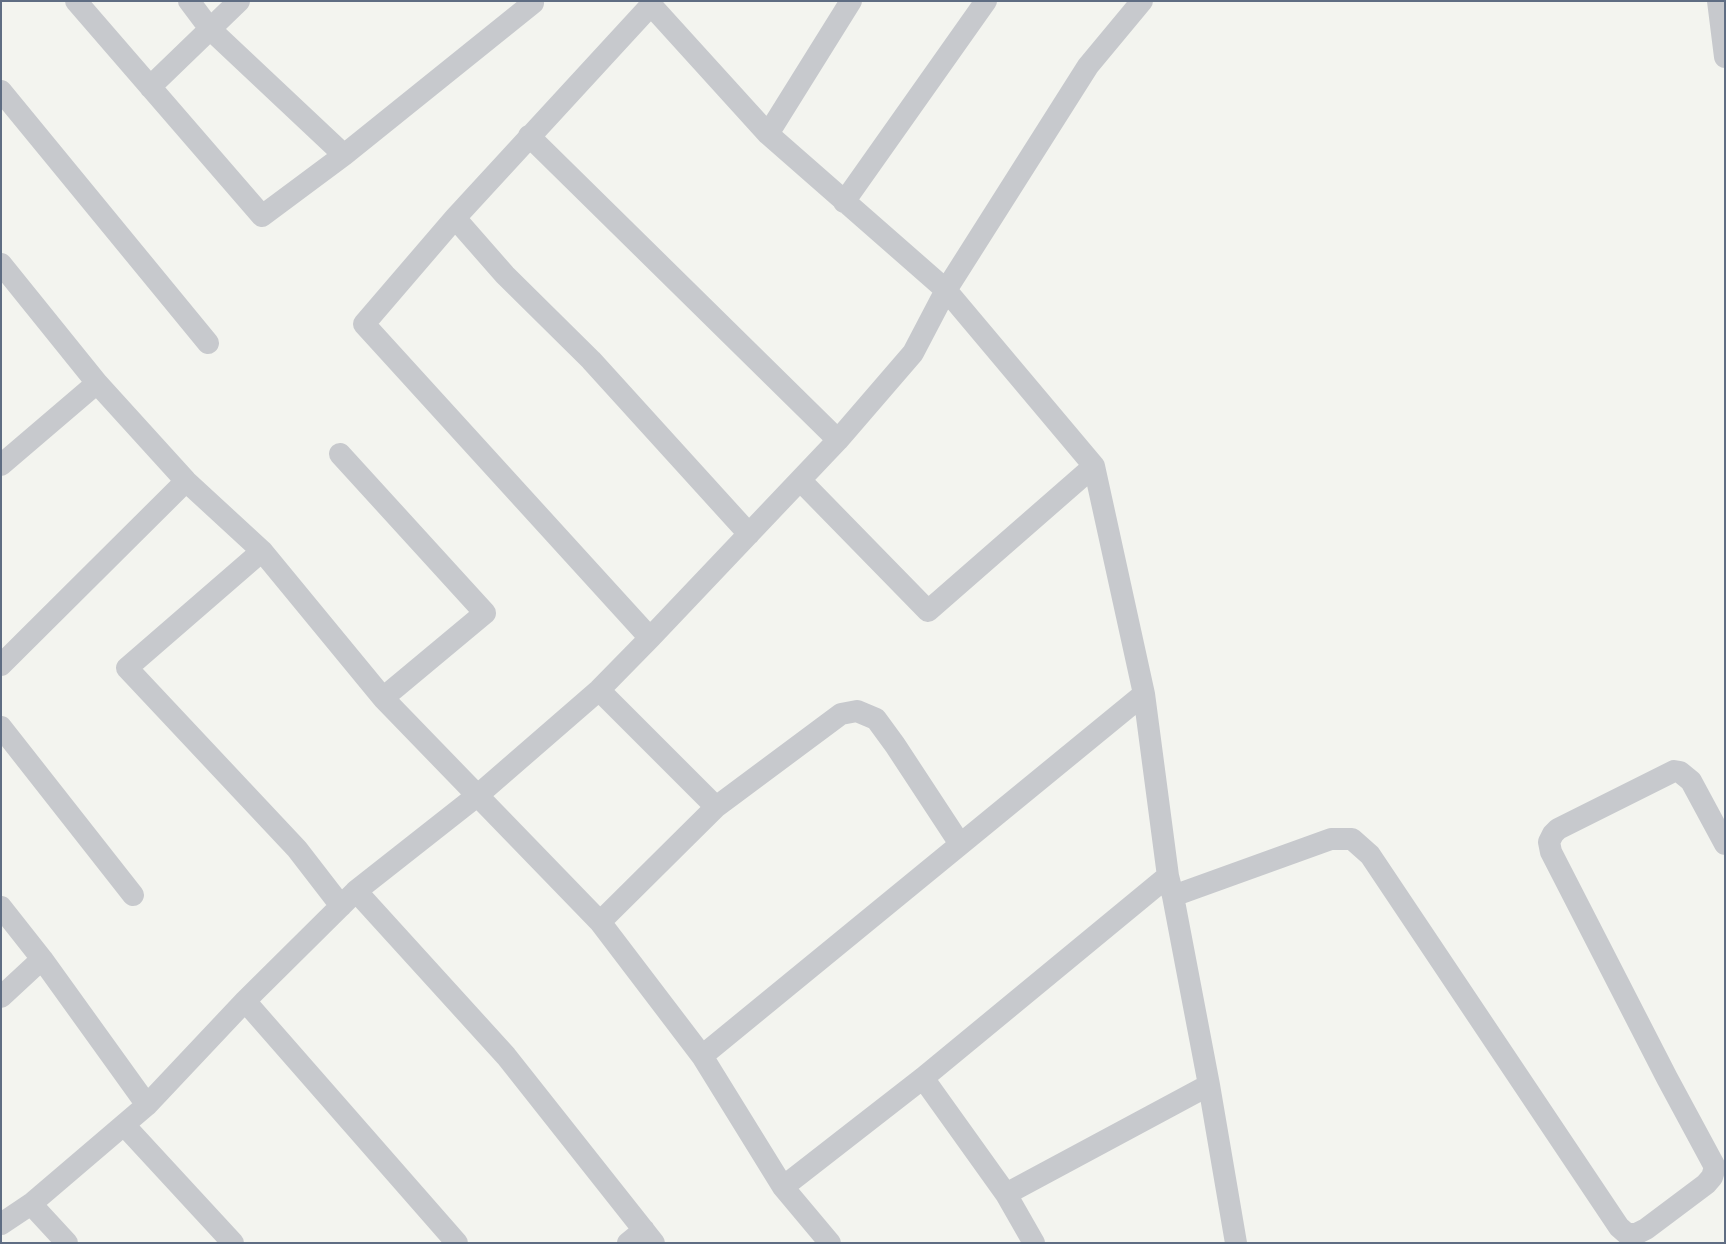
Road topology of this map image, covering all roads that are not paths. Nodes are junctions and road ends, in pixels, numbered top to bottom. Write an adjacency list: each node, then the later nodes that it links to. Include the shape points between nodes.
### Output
1 (76, 1): 11 (street)
2 (189, 1): 9 (street)
3 (239, 1): 9 (street)
4 (851, 1): 13 (street)
5 (986, 1): 16 (street)
6 (1142, 1): 19 (street, via 1088,66)
7 (1718, 1): 10 (street)
8 (533, 3): 15 (street)
9 (210, 29): 11 (street); 15 (street)
10 (1725, 57)
11 (150, 86): 15 (street, via 262,216)
12 (1, 91): 20 (street)
13 (768, 134): 14 (street, via 651,5); 16 (street)
14 (529, 136): 17 (street); 22 (street)
15 (344, 156)
16 (844, 202): 19 (street)
17 (455, 218): 28 (street, via 505,275 591,360); 30 (street, via 364,324)
18 (1, 264): 21 (street)
19 (946, 290): 22 (street, via 913,353); 25 (street)
20 (208, 343)
21 (97, 383): 24 (street); 27 (street)
22 (838, 440): 26 (street)
23 (340, 454): 34 (street, via 484,613)
24 (1, 465)
25 (1094, 466): 26 (street, via 928,611); 33 (street)
26 (800, 480): 28 (street)
27 (186, 481): 29 (street); 31 (street)
28 (749, 534): 30 (street)
29 (262, 551): 34 (street); 42 (street, via 127,668 297,849)
30 (650, 638): 32 (street)
31 (1, 665)
32 (598, 690): 36 (street); 37 (street)
33 (1144, 694): 38 (street); 40 (street)
34 (383, 698): 36 (street)
35 (1, 727): 41 (street)
36 (478, 795): 42 (street); 44 (street)
37 (716, 807): 38 (street, via 841,714 857,711 876,719); 44 (street)
38 (960, 844): 48 (street)
39 (1725, 844): 53 (street, via 1691,781 1680,772 1674,771 1558,830 1549,842 1551,852 1667,1078)
40 (1171, 886): 49 (street); 50 (street); 53 (street, via 1331,839 1352,839 1370,855 1619,1227 1627,1234 1646,1230 1712,1177)
41 (133, 895)
42 (348, 899): 47 (street); 58 (street, via 506,1056)
43 (1, 907): 45 (street)
44 (600, 922): 48 (street)
45 (42, 959): 46 (street); 51 (street)
46 (1, 997)
47 (245, 1001): 51 (street); 61 (street)
48 (702, 1056): 54 (street)
49 (923, 1078): 54 (street); 55 (street)
50 (1209, 1085): 55 (street); 64 (street)
51 (147, 1105): 52 (street)
52 (125, 1126): 56 (street); 60 (street)
53 (1720, 1174)
54 (783, 1187): 62 (street)
55 (1006, 1194): 63 (street)
56 (31, 1204): 57 (street); 59 (street)
57 (1, 1224)
58 (642, 1239)
59 (67, 1243)
60 (233, 1243)
61 (457, 1243)
62 (830, 1243)
63 (1034, 1243)
64 (1236, 1243)

